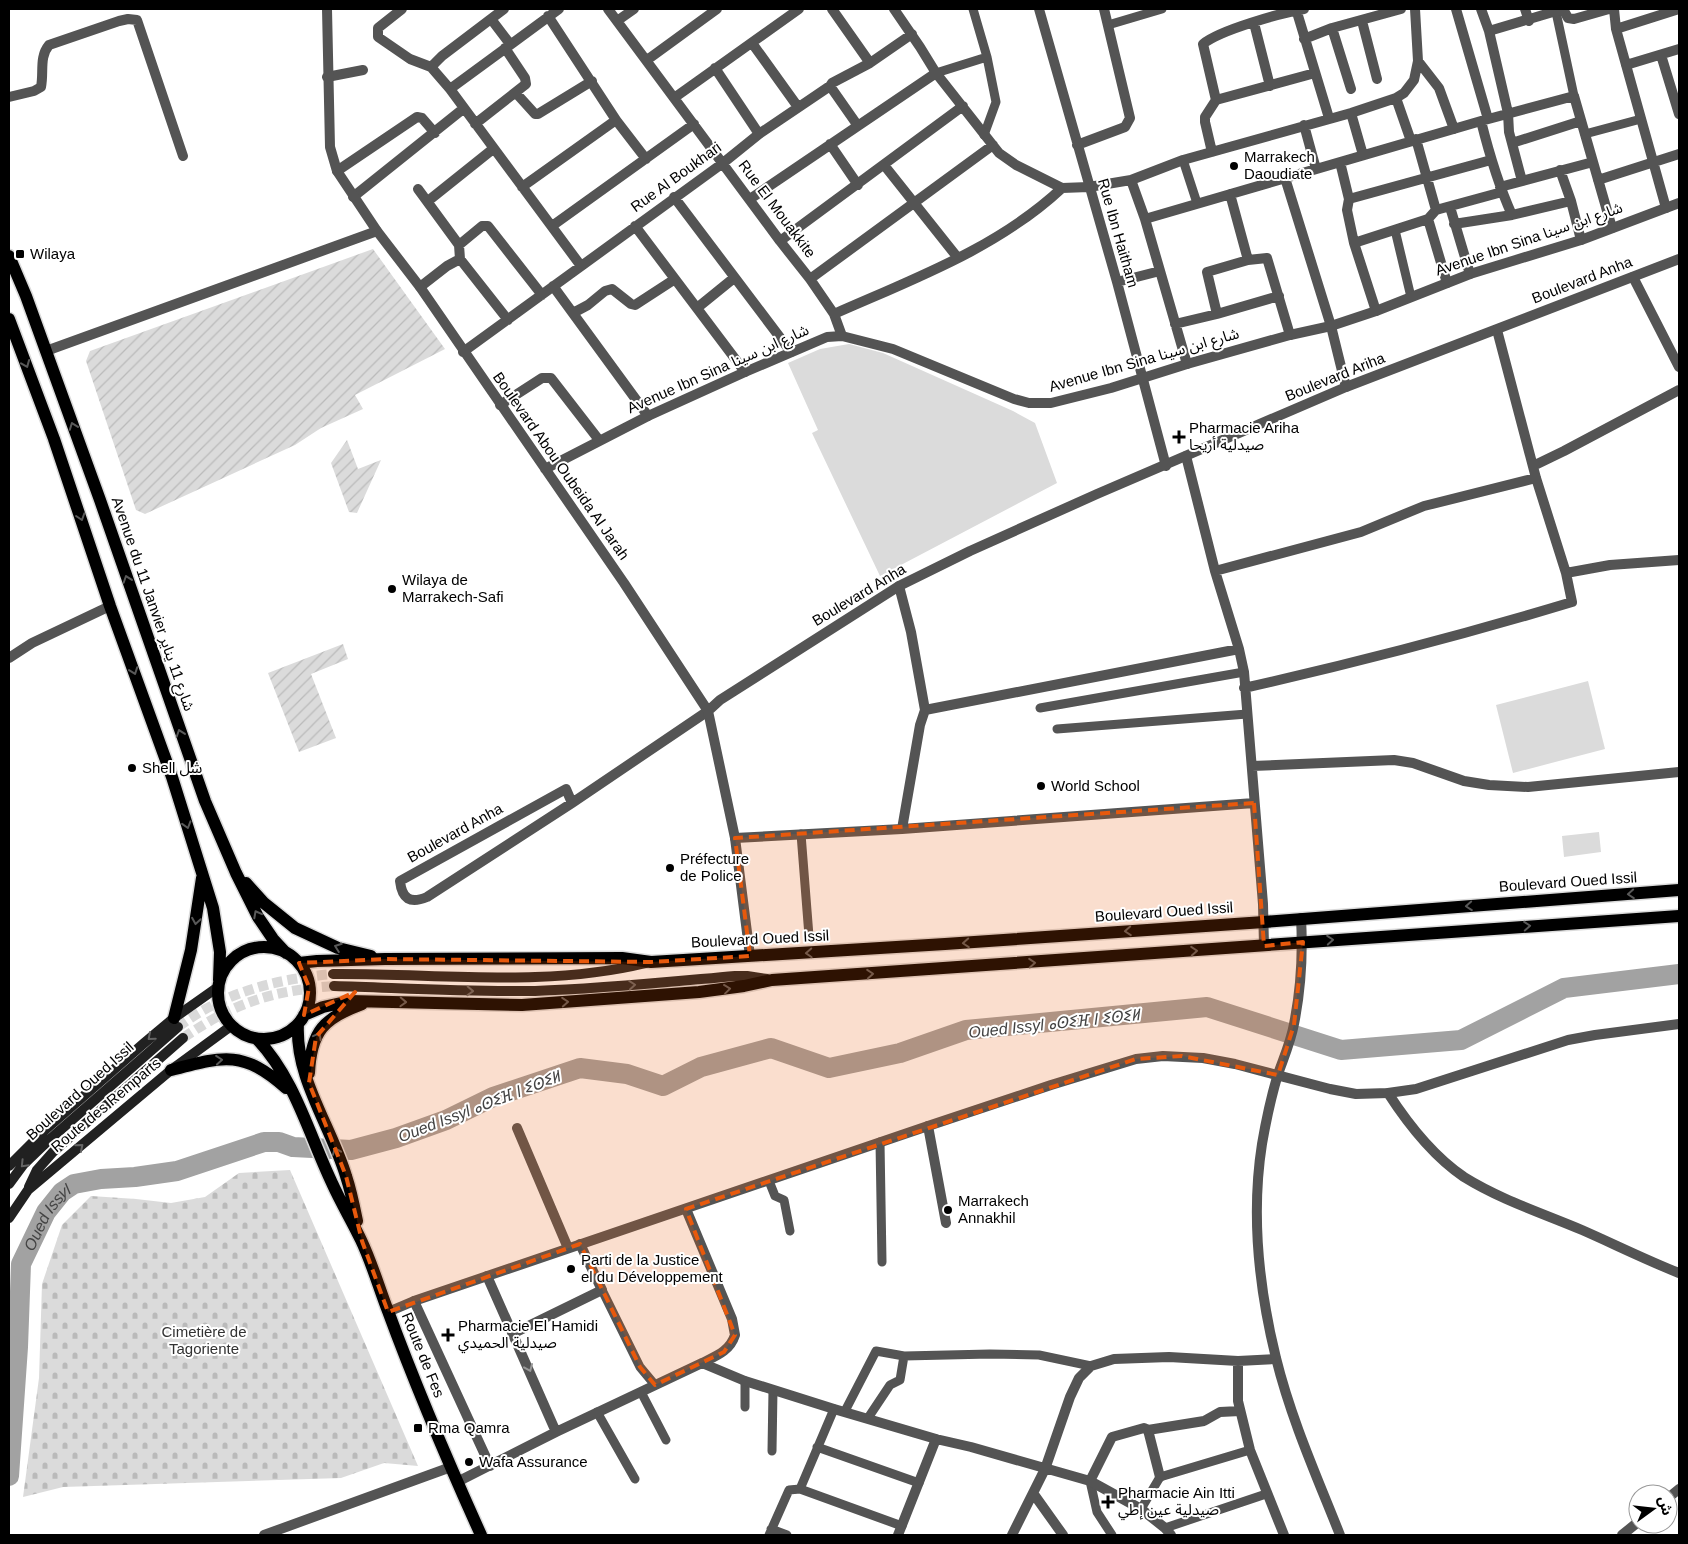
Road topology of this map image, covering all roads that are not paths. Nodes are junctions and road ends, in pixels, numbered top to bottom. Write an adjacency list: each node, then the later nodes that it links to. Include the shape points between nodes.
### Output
1 (328, 9): 51 (street, Boulevard Abou Oubeida Al Jarah)
2 (402, 9): 46 (street, via 378,28 378,37 410,60)
3 (504, 9): 26 (street)
4 (559, 9): 25 (street)
5 (608, 9): 28 (street, Rue El Mouakkite)
6 (634, 9): 28 (street)
7 (717, 9): 42 (street)
8 (799, 9): 37 (street)
9 (832, 9): 44 (street)
10 (894, 9): 35 (street)
11 (973, 9): 41 (street)
12 (1039, 9): 88 (street, Rue Ibn Haitham)
13 (1104, 9): 31 (street)
14 (1162, 9): 31 (street)
15 (1299, 9): 30 (street); 36 (street)
16 (1401, 9): 29 (street)
17 (1414, 9): 43 (street)
18 (1456, 9): 74 (street)
19 (1481, 9): 34 (street)
20 (1525, 9): 27 (street)
21 (1609, 9): 24 (street, via 1574,20)
22 (1614, 9): 33 (street)
23 (1679, 9): 33 (street)
24 (1561, 10): 27 (street); 60 (street)
25 (548, 16): 38 (street); 53 (street)
26 (491, 19): 38 (street); 46 (street)
27 (1529, 20): 34 (street)
28 (617, 21): 42 (street, Rue El Mouakkite)
29 (1362, 21): 32 (street); 52 (street)
30 (1254, 23): 55 (street); 64 (street, via 1211,38 1203,44)
31 (1108, 26): 88 (street, via 1130,118 1125,127)
32 (1332, 28): 36 (street); 57 (street)
33 (1616, 29): 45 (street)
34 (1489, 31): 69 (street)
35 (912, 34): 44 (street, Rue Al Boukhari); 49 (street)
36 (1304, 39): 50 (street)
37 (752, 43): 47 (street); 66 (street)
38 (507, 46): 56 (street); 59 (street, via 526,81)
39 (1679, 49): 40 (street)
40 (1661, 55): 45 (street); 58 (street)
41 (987, 57): 49 (street); 84 (street, via 996,102)
42 (647, 60): 62 (street, Rue El Mouakkite)
43 (1418, 60): 63 (street, via 1414,80); 80 (street, via 1439,88)
44 (870, 63): 54 (street, Rue Al Boukhari)
45 (1626, 65): 72 (street)
46 (431, 67): 56 (street)
47 (715, 68): 62 (street); 82 (street)
48 (363, 70): 51 (street)
49 (936, 73): 65 (street); 79 (street)
50 (1315, 73): 55 (street); 71 (street)
51 (328, 76): 105 (street, Boulevard Abou Oubeida Al Jarah, via 330,147)
52 (1377, 78)
53 (592, 81): 59 (street, via 538,114); 73 (street)
54 (830, 86): 66 (street, Rue Al Boukhari); 79 (street)
55 (1270, 86): 64 (street)
56 (450, 89): 67 (street)
57 (1351, 89)
58 (1676, 91): 70 (street)
59 (516, 93): 76 (street)
60 (1574, 96): 69 (street); 75 (street)
61 (9, 97): 94 (street, via 41,87 42,57 48,45 119,21 137,20)
62 (674, 98): 77 (street, Rue El Mouakkite)
63 (1396, 98): 68 (street); 85 (street)
64 (1216, 100): 91 (street, via 1204,122)
65 (963, 106): 84 (street); 102 (street)
66 (798, 107): 82 (street, Rue Al Boukhari)
67 (463, 108): 76 (street); 81 (street)
68 (1351, 113): 71 (street); 93 (street)
69 (1508, 113): 74 (street); 86 (street)
70 (1679, 114)
71 (1329, 118): 78 (street)
72 (1641, 119): 83 (street); 101 (street)
73 (616, 120): 95 (street); 112 (street)
74 (1484, 120): 80 (street); 97 (street)
75 (1581, 121): 83 (street); 86 (street)
76 (475, 124): 90 (street)
77 (694, 124): 95 (street); 98 (street, Rue El Mouakkite)
78 (1304, 125): 91 (street); 103 (street)
79 (858, 126): 87 (street)
80 (1454, 129): 85 (street)
81 (435, 133): 105 (street, via 422,118 417,117); 118 (street)
82 (759, 134): 98 (street, Rue Al Boukhari)
83 (1584, 134): 100 (street)
84 (984, 135): 89 (street)
85 (1413, 140): 93 (street); 107 (street)
86 (1512, 143): 110 (street)
87 (830, 144): 111 (street); 120 (street)
88 (1077, 144): 113 (street, Rue Ibn Haitham)
89 (993, 146): 114 (street, via 1016,165); 124 (street)
90 (493, 149): 112 (street); 122 (street)
91 (1212, 152): 96 (street)
92 (1679, 154): 101 (street)
93 (1363, 155): 99 (street)
94 (183, 156)
95 (646, 160): 134 (street)
96 (1183, 160): 108 (street); 125 (street)
97 (1491, 160): 107 (street); 116 (street)
98 (723, 162): 119 (street, Rue Al Boukhari); 120 (street, Rue El Mouakkite)
99 (1340, 162): 103 (street); 121 (street)
100 (1593, 162): 104 (street); 109 (street)
101 (1654, 164): 109 (street); 128 (street)
102 (884, 165): 111 (street); 124 (street)
103 (1316, 169): 106 (street)
104 (1560, 170): 110 (street); 123 (street)
105 (337, 171): 118 (street, Boulevard Abou Oubeida Al Jarah)
106 (1285, 178): 117 (street); 170 (street)
107 (1427, 178): 121 (street); 129 (street)
108 (1132, 180): 113 (street); 131 (street)
109 (1598, 180): 136 (street)
110 (1522, 181): 116 (street)
111 (858, 185): 140 (street)
112 (522, 187): 134 (street)
113 (1089, 187): 114 (street); 155 (street, Rue Ibn Haitham)
114 (1062, 188): 145 (street, via 1022,222)
115 (418, 189): 122 (street)
116 (1501, 190): 127 (street); 130 (street)
117 (1230, 194): 125 (street); 147 (street)
118 (353, 197): 138 (street, Boulevard Abou Oubeida Al Jarah)
119 (674, 197): 135 (street, Rue Al Boukhari); 153 (street)
120 (750, 199): 140 (street, Rue El Mouakkite)
121 (1349, 199): 141 (street, via 1347,210)
122 (428, 201): 142 (street)
123 (1571, 201): 130 (street); 139 (street)
124 (913, 203): 145 (street); 154 (street)
125 (1197, 203): 131 (street)
126 (1679, 203): 128 (street, Avenue Ibn Sina شارع ابن سينا)
127 (1450, 207): 129 (street); 133 (street)
128 (1666, 208): 136 (street, Avenue Ibn Sina شارع ابن سينا)
129 (1436, 210): 132 (street)
130 (1512, 215): 133 (street)
131 (1145, 219): 149 (street)
132 (1428, 219): 137 (street); 156 (street)
133 (1454, 224): 150 (street)
134 (552, 226): 148 (street)
135 (635, 226): 148 (street, Rue Al Boukhari); 152 (street)
136 (1612, 228): 139 (street, Avenue Ibn Sina شارع ابن سينا)
137 (1395, 230): 141 (street); 161 (street)
138 (377, 231): 158 (street, Boulevard Abou Oubeida Al Jarah); 174 (street)
139 (1581, 240): 150 (street, Avenue Ibn Sina شارع ابن سينا)
140 (780, 241): 154 (street, Rue El Mouakkite)
141 (1354, 243): 163 (street)
142 (459, 245): 144 (street); 159 (street, via 482,226 488,226)
143 (9, 256): 174 (main road, Avenue du 11 Janvier شارع 11 يناير)
144 (460, 258): 158 (street); 168 (street)
145 (958, 258): 165 (street)
146 (1679, 259): 151 (street, Boulevard Anha)
147 (1248, 260): 160 (street, via 1267,258); 166 (street, via 1207,272)
148 (582, 266): 157 (street, Rue Al Boukhari)
149 (1160, 271): 155 (street); 169 (street)
150 (1470, 274): 156 (street, Avenue Ibn Sina شارع ابن سينا)
151 (1632, 277): 171 (street, Boulevard Anha); 178 (street)
152 (675, 278): 162 (street); 164 (street, via 634,305 612,289)
153 (734, 278): 162 (street); 176 (street)
154 (810, 278): 165 (street, Rue El Mouakkite)
155 (1117, 282): 180 (street, Rue Ibn Haitham)
156 (1447, 283): 161 (street, Avenue Ibn Sina شارع ابن سينا)
157 (553, 286): 159 (street, Rue Al Boukhari); 164 (street)
158 (420, 287): 175 (street, Boulevard Abou Oubeida Al Jarah)
159 (542, 295): 168 (street, Rue Al Boukhari)
160 (1279, 296): 166 (street); 172 (street)
161 (1411, 296): 163 (street, Avenue Ibn Sina شارع ابن سينا)
162 (697, 308): 179 (street)
163 (1376, 311): 170 (street, Avenue Ibn Sina شارع ابن سينا)
164 (573, 313): 184 (street)
165 (834, 314): 173 (street, Rue El Mouakkite)
166 (1217, 314): 169 (street)
167 (9, 319): 195 (main road, one-way to 195, via 54,439)
168 (508, 320): 175 (street, Rue Al Boukhari)
169 (1175, 324): 177 (street)
170 (1331, 326): 172 (street, Avenue Ibn Sina شارع ابن سينا); 181 (street)
171 (1497, 330): 181 (street, Boulevard Ariha); 188 (street)
172 (1290, 335): 177 (street, Avenue Ibn Sina شارع ابن سينا)
173 (842, 336): 176 (street, Avenue Ibn Sina شارع ابن سينا, via 827,337); 180 (street, Avenue Ibn Sina شارع ابن سينا, via 893,349 1029,403 1051,403)
174 (46, 351): 213 (main road, Avenue du 11 Janvier شارع 11 يناير, one-way to 174, via 190,761)
175 (463, 352): 183 (street, Boulevard Abou Oubeida Al Jarah)
176 (791, 352): 179 (street, Avenue Ibn Sina شارع ابن سينا)
177 (1187, 364): 180 (street, Avenue Ibn Sina شارع ابن سينا)
178 (1679, 367)
179 (745, 372): 184 (street, Avenue Ibn Sina شارع ابن سينا)
180 (1142, 379): 187 (street, Rue Ibn Haitham)
181 (1346, 388): 186 (street, Boulevard Ariha)
182 (1679, 390): 188 (street)
183 (500, 405): 185 (street, via 542,378 549,377); 189 (street, Boulevard Abou Oubeida Al Jarah)
184 (648, 416): 185 (street, Avenue Ibn Sina شارع ابن سينا)
185 (599, 440): 189 (street, Avenue Ibn Sina شارع ابن سينا)
186 (1186, 456): 187 (street, Boulevard Anha); 192 (street)
187 (1166, 466): 194 (street, Boulevard Anha, via 970,551)
188 (1533, 466): 190 (street)
189 (545, 469): 202 (street, Boulevard Abou Oubeida Al Jarah)
190 (1536, 478): 192 (street, via 1424,506 1361,532); 193 (street)
191 (1679, 560): 193 (street, via 1610,565)
192 (1215, 571): 196 (street)
193 (1566, 573): 199 (street, via 1572,602 1470,632)
194 (899, 586): 201 (street, via 911,632); 202 (street, Boulevard Anha, via 720,700)
195 (110, 606): 197 (street, via 32,643); 212 (main road, one-way to 212, via 172,777)
196 (1239, 650): 198 (street); 201 (street)
197 (9, 658)
198 (1244, 672): 199 (street); 200 (street)
199 (1244, 688): 203 (street)
200 (1040, 708)
201 (924, 710): 209 (street)
202 (708, 711): 207 (street, Boulevard Anha); 211 (street, Boulevard Abou Oubeida Al Jarah)
203 (1247, 714): 204 (street); 205 (street)
204 (1057, 729)
205 (1252, 766): 206 (street, via 1394,760 1413,763 1464,781 1528,787); 208 (street)
206 (1679, 772)
207 (572, 803): 207 (street, Boulevard Anha, via 566,789 400,881 403,893 413,901 427,897)
208 (1254, 803): 209 (street); 217 (street)
209 (902, 829): 210 (street)
210 (801, 834): 211 (street); 218 (street)
211 (735, 838): 222 (street, Boulevard Abou Oubeida Al Jarah)
212 (202, 873): 228 (main road, via 220,952); 232 (main road, one-way to 232)
213 (236, 873): 221 (main road, Avenue du 11 Janvier شارع 11 يناير, one-way to 213, via 266,930); 223 (main road, one-way to 213, via 338,948 295,928 264,903)
214 (1679, 890): 216 (main road, Boulevard Oued Issil, one-way to 216)
215 (1679, 916): 219 (main road, one-way to 215)
216 (1301, 918): 217 (main road, Boulevard Oued Issil); 219 (street)
217 (1264, 922): 220 (street); 222 (main road, Boulevard Oued Issil, one-way to 222)
218 (809, 936)
219 (1303, 942): 220 (main road); 238 (street, via 1294,1025)
220 (1264, 946): 227 (main road, one-way to 220)
221 (286, 953): 225 (main road); 228 (main road, via 268,947 239,954 229,962)
222 (750, 956): 224 (main road, Boulevard Oued Issil)
223 (385, 959): 224 (main road, Boulevard Oued Issil, via 622,958); 225 (main road, Boulevard Oued Issil)
224 (651, 962): 226 (main road, Boulevard Oued Issil, via 580,974 504,977)
225 (299, 963): 231 (main road, via 309,987 309,1001)
226 (333, 974)
227 (772, 980): 229 (main road, one-way to 227, via 510,991 735,976); 230 (main road, one-way to 227, via 522,1005 699,992)
228 (219, 983): 232 (main road, Route des Remparts); 234 (main road, via 220,1007)
229 (334, 986)
230 (370, 1001): 231 (main road, via 323,1006); 239 (main road, one-way to 230, via 312,1048 321,1029 337,1014)
231 (301, 1019): 236 (main road, via 281,1036); 239 (main road, Route de Fes, via 300,1055)
232 (176, 1022): 245 (main road, Route des Remparts, one-way to 245, via 46,1129); 247 (main road, Boulevard Oued Issil, one-way to 247, via 23,1164)
233 (1679, 1024): 240 (street, via 1568,1040 1416,1089)
234 (231, 1026): 236 (main road); 237 (main road, Route des Remparts)
235 (183, 1038): 248 (main road, Boulevard Oued Issil, via 52,1152 37,1170)
236 (257, 1039): 241 (main road, Route de Fes, via 278,1065)
237 (171, 1070): 241 (main road, one-way to 241, via 205,1061 242,1060 269,1073); 248 (main road, Route des Remparts, one-way to 237)
238 (1278, 1075): 240 (street, via 1356,1094); 242 (street, via 1182,1056 1136,1059); 264 (street, via 1262,1146 1258,1224 1260,1268)
239 (309, 1083): 253 (main road, Route de Fes, one-way to 239, via 346,1176)
240 (1388, 1093): 257 (street, via 1423,1140 1463,1176 1526,1208)
241 (293, 1094): 253 (main road, Route de Fes)
242 (928, 1126): 244 (street); 251 (street)
243 (516, 1128): 255 (street)
244 (880, 1142): 246 (street); 256 (street)
245 (9, 1166)
246 (769, 1181): 249 (street); 252 (street, via 775,1196 784,1200)
247 (9, 1184)
248 (28, 1190): 250 (main road, Route des Remparts)
249 (686, 1209): 254 (street); 266 (street, via 736,1335 724,1352)
250 (9, 1218)
251 (946, 1223)
252 (790, 1231)
253 (362, 1241): 261 (main road, Route de Fes)
254 (580, 1244): 255 (street); 259 (street)
255 (568, 1248): 258 (street)
256 (882, 1262)
257 (1679, 1273)
258 (487, 1276): 260 (street); 262 (street)
259 (602, 1290): 262 (street); 269 (street, via 640,1367)
260 (414, 1301): 261 (street); 284 (street)
261 (388, 1312): 285 (main road, Route de Fes)
262 (514, 1333): 278 (street, one-way to 278)
263 (904, 1356): 267 (street, via 1039,1355); 273 (street, via 876,1351); 276 (street, via 900,1380 890,1385)
264 (1276, 1359): 265 (street); 306 (street, via 1294,1416)
265 (1238, 1361): 267 (street, via 1169,1357 1114,1359); 274 (street)
266 (702, 1363): 268 (street); 269 (street)
267 (1091, 1366): 286 (street, via 1079,1378 1070,1397)
268 (745, 1381): 270 (street); 272 (street)
269 (654, 1385): 271 (street)
270 (773, 1390): 273 (street); 282 (street)
271 (641, 1392): 275 (street); 280 (street)
272 (744, 1407)
273 (839, 1410): 276 (street); 281 (street)
274 (1240, 1411): 277 (street, via 1220,1412 1204,1421); 283 (street)
275 (597, 1412): 278 (street); 288 (street)
276 (868, 1418): 279 (street)
277 (1148, 1430): 287 (street); 289 (street, via 1144,1428 1112,1437)
278 (556, 1432): 284 (street)
279 (936, 1439): 286 (street); 291 (street)
280 (666, 1440)
281 (818, 1447): 291 (street); 292 (street)
282 (772, 1450)
283 (1250, 1450): 287 (street); 294 (street)
284 (490, 1466): 290 (street)
285 (451, 1468): 290 (main road, Route de Fes); 299 (street)
286 (1044, 1469): 289 (street); 293 (street)
287 (1160, 1477): 295 (street)
288 (635, 1479)
289 (1090, 1481): 295 (street); 304 (street, via 1097,1512)
290 (457, 1482): 300 (main road, Route de Fes)
291 (918, 1483): 296 (street)
292 (800, 1489): 296 (street); 297 (street, via 789,1490)
293 (1034, 1493): 302 (street); 303 (street)
294 (1266, 1494): 298 (street); 305 (street)
295 (1141, 1509): 298 (street)
296 (900, 1530)
297 (770, 1532): 301 (street)
298 (1168, 1532)
299 (264, 1535)
300 (481, 1535)
301 (787, 1535)
302 (1012, 1535)
303 (1063, 1535)
304 (1112, 1535)
305 (1284, 1535)
306 (1340, 1535)

